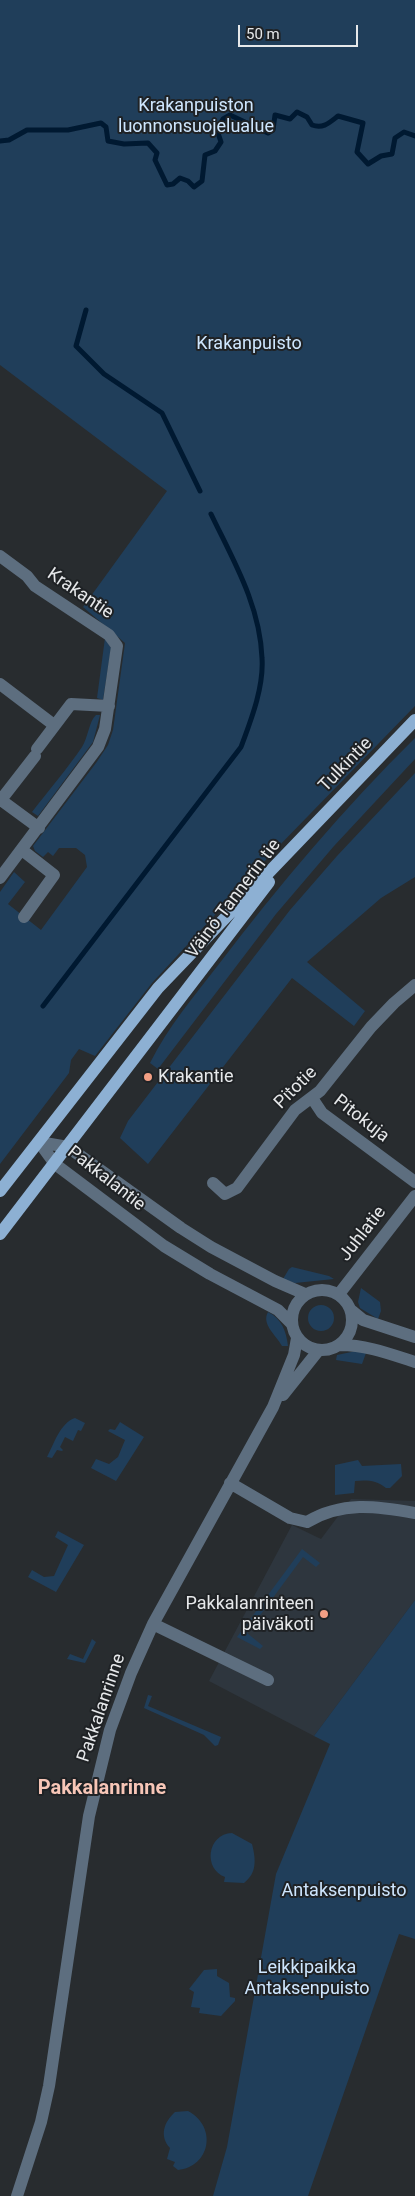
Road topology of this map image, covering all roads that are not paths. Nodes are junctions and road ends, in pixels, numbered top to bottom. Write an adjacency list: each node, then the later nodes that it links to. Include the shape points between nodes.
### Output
1 (0, 556): 3 (street, Krakantie, via 35,586 114,639 117,655)
2 (0, 684): 5 (street)
3 (108, 706): 5 (street, via 71,704); 7 (street, Krakantie, via 105,729 98,747)
4 (415, 720): 8 (main road, Tulkintie)
5 (54, 725): 6 (street)
6 (0, 800): 7 (street)
7 (39, 828): 9 (street, Krakantie)
8 (303, 836): 14 (main road, Väinö Tannerin tie, via 141,1008); 15 (main road, Väinö Tannerin tie)
9 (22, 850): 10 (street, Krakantie); 11 (street, via 54,876)
10 (0, 878)
11 (24, 917)
12 (415, 986): 13 (street, Pitotie, via 371,1027)
13 (312, 1098): 17 (street, Pitokuja, via 322,1113); 18 (street, Pitotie, via 295,1110 238,1188 225,1194)
14 (39, 1142): 15 (street, Pakkalantie); 16 (street, Pakkalantie); 19 (main road, Väinö Tannerin tie)
15 (68, 1147): 16 (main road, Väinö Tannerin tie); 22 (street, Pakkalantie, via 203,1242)
16 (55, 1164): 21 (main road, Väinö Tannerin tie); 25 (street, Pakkalantie, via 164,1246 278,1310)
17 (415, 1182)
18 (213, 1183)
19 (0, 1191)
20 (415, 1196): 23 (street, Juhlatie)
21 (0, 1234)
22 (305, 1294): 23 (street, via 324,1289); 25 (street, via 298,1301)
23 (338, 1294): 24 (street)
24 (352, 1311): 26 (street, via 363,1320); 28 (street, via 352,1324)
25 (291, 1323): 27 (street)
26 (415, 1337)
27 (297, 1338): 29 (street); 31 (street, Pakkalanrinne, via 294,1355)
28 (340, 1345): 29 (street); 30 (street, via 374,1348)
29 (318, 1351): 31 (street, Pakkalanrinne)
30 (415, 1362)
31 (274, 1407): 32 (street, Pakkalanrinne)
32 (230, 1483): 33 (street, via 290,1518 307,1522 349,1506 374,1506); 34 (street, Pakkalanrinne)
33 (415, 1513)
34 (153, 1624): 35 (street); 36 (street, Pakkalanrinne, via 130,1673 98,1771 49,2086)
35 (268, 1680)
36 (17, 2196)

